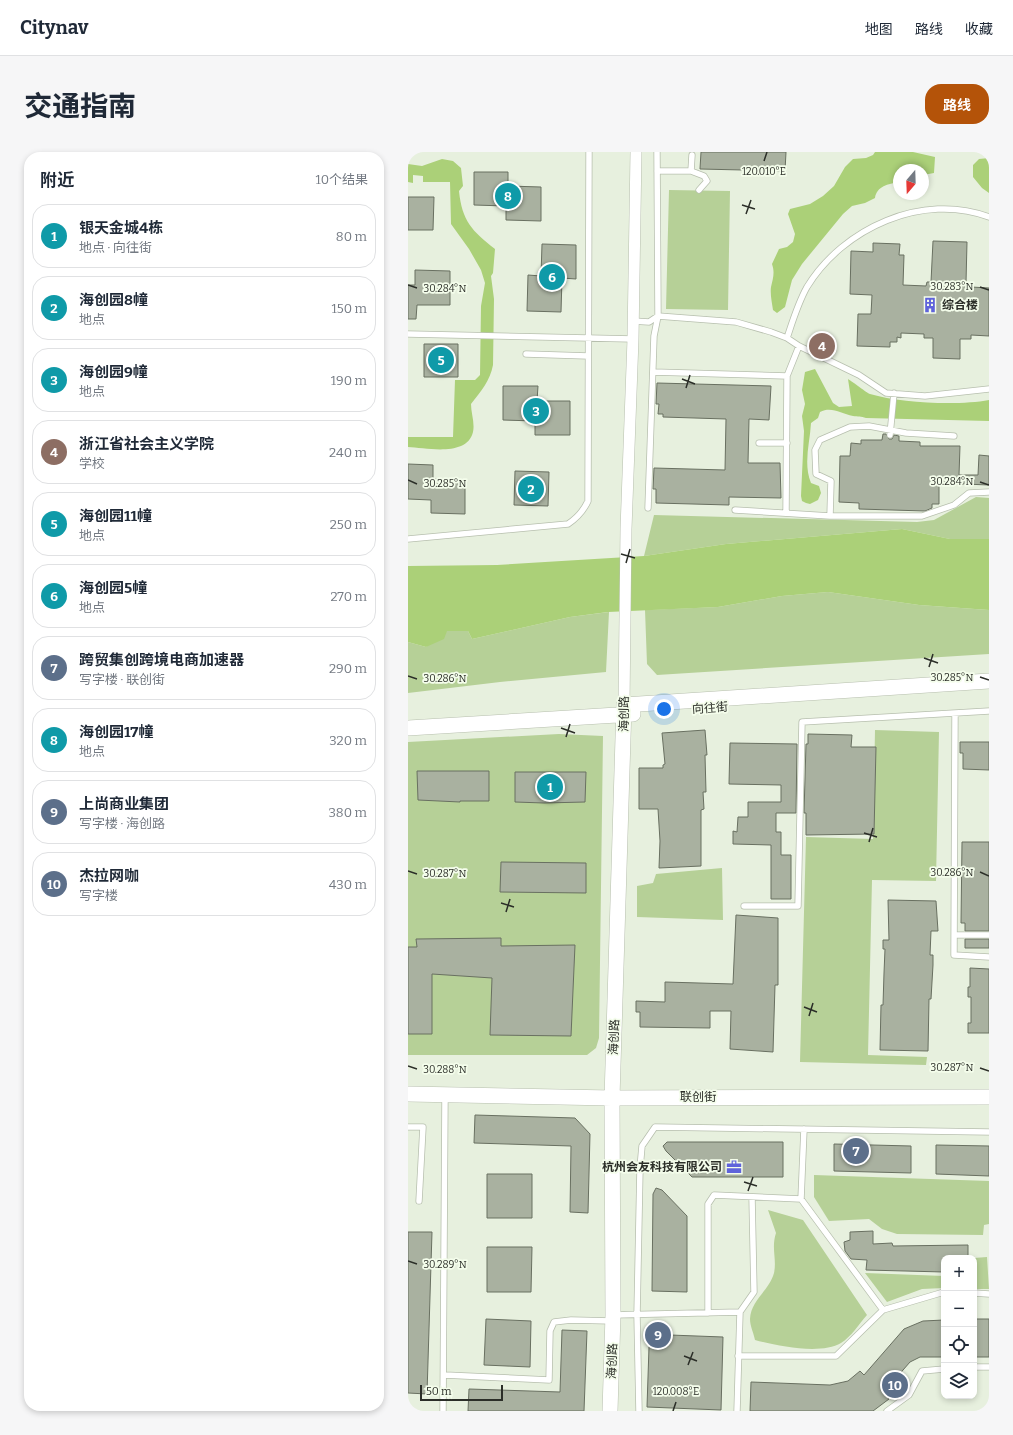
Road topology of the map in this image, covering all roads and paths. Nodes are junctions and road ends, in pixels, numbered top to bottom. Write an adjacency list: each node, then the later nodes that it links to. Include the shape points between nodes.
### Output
1 (589, 152): 12 (lane)
2 (636, 152): 10 (street, 海创路)
3 (657, 152): 5 (lane)
4 (692, 155): 6 (lane)
5 (657, 171): 6 (lane); 9 (lane)
6 (691, 171): 7 (lane, via 704,176 706,182)
7 (699, 190)
8 (989, 217): 13 (lane, via 968,211 928,210 903,214 849,240 824,265 808,286 795,310)
9 (658, 316): 10 (lane, via 649,322); 13 (lane, via 736,322); 18 (lane)
10 (633, 321): 14 (street, 海创路)
11 (408, 334): 12 (lane)
12 (588, 338): 14 (lane); 17 (lane)
13 (787, 338): 15 (lane)
14 (633, 339): 34 (street, 海创路, via 626,530)
15 (799, 346): 19 (lane); 21 (lane, via 859,375)
16 (526, 354): 17 (lane)
17 (588, 356): 31 (lane, via 588,501 577,518 568,524)
18 (652, 372): 19 (lane); 27 (lane)
19 (787, 376): 25 (lane)
20 (989, 390): 21 (lane, via 925,396)
21 (893, 395): 22 (lane)
22 (891, 429): 23 (lane, via 906,433); 30 (lane, via 850,427 820,440 814,450 816,474 831,481)
23 (954, 436)
24 (759, 443): 25 (lane)
25 (787, 443): 29 (lane)
26 (989, 492): 30 (lane, via 969,493 954,505 922,516)
27 (648, 508)
28 (735, 510): 29 (lane)
29 (786, 513): 30 (lane)
30 (830, 516)
31 (408, 539)
32 (989, 681): 34 (street, 向往街)
33 (989, 689): 34 (street, 向往街)
34 (624, 710): 37 (street, 向往街); 45 (street, 海创路)
35 (989, 711): 36 (lane)
36 (955, 713): 38 (lane, via 802,722 798,906); 39 (lane)
37 (408, 728)
38 (744, 906)
39 (954, 935): 40 (lane); 41 (lane, via 954,955)
40 (989, 936)
41 (989, 957)
42 (408, 1094): 43 (street, 联创街)
43 (444, 1095): 45 (street, 联创街); 64 (lane)
44 (989, 1097): 45 (street, 联创街)
45 (612, 1098): 59 (street, 海创路)
46 (408, 1126): 51 (lane, via 423,1127)
47 (804, 1129): 48 (lane); 50 (lane); 58 (lane, via 655,1127 642,1146)
48 (989, 1132)
49 (752, 1197): 50 (lane); 56 (lane, via 754,1292); 57 (lane, via 714,1195 708,1204)
50 (800, 1199): 55 (lane)
51 (419, 1201)
52 (941, 1293): 55 (lane)
53 (977, 1293): 54 (lane)
54 (989, 1294)
55 (883, 1310): 60 (lane, via 836,1356)
56 (740, 1312): 57 (lane); 60 (lane)
57 (708, 1313): 58 (lane)
58 (637, 1315): 59 (lane); 67 (lane)
59 (613, 1318): 64 (lane, via 554,1322 550,1331 549,1380); 66 (street, 海创路)
60 (738, 1356): 68 (lane)
61 (989, 1367): 62 (lane)
62 (977, 1368)
63 (941, 1369): 69 (lane, via 922,1371 909,1395)
64 (445, 1375): 65 (lane)
65 (444, 1411)
66 (610, 1411)
67 (639, 1411)
68 (737, 1411)
69 (887, 1411)

